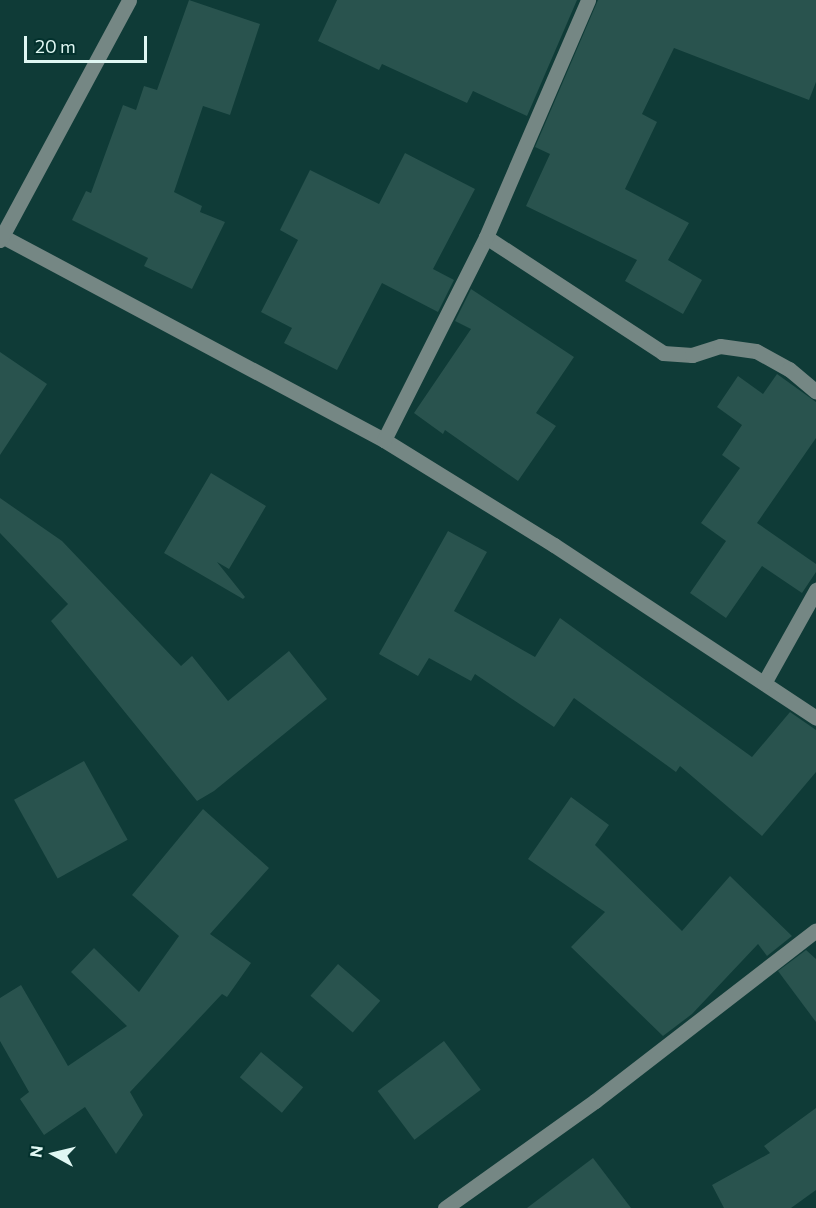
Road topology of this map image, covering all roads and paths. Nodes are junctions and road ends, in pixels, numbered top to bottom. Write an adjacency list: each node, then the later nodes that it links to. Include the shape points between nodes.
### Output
1 (129, 0): 4 (street)
2 (588, 0): 3 (street)
3 (486, 237): 5 (street, via 663,353 692,355 720,346 756,351 789,369); 6 (street)
4 (1, 238): 6 (street)
5 (816, 392)
6 (384, 440): 8 (street, via 554,545)
7 (816, 590): 8 (street)
8 (764, 683): 9 (street)
9 (816, 718)
10 (816, 930): 11 (street, via 595,1101)
11 (445, 1208)

